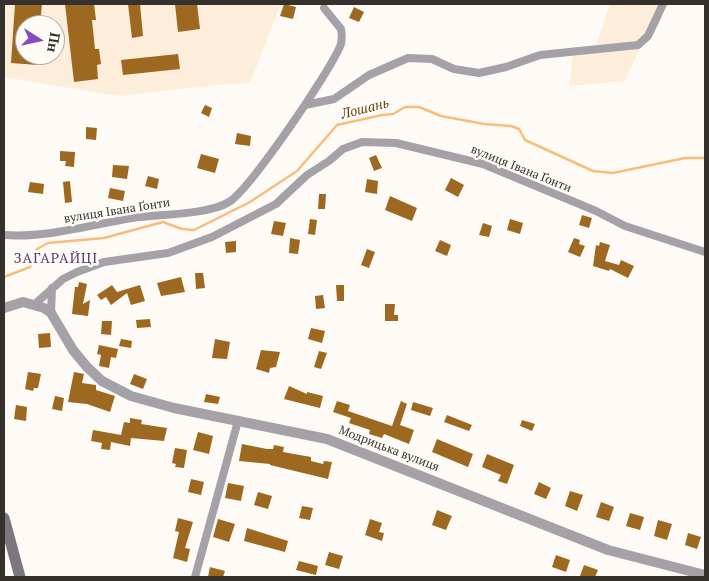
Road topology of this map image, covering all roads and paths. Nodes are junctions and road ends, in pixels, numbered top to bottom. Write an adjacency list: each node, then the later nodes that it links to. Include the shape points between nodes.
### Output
1 (663, 4): 3 (street, via 648,36 638,45 540,55 479,73 454,69 432,59 408,58 369,75 334,99)
2 (324, 8): 3 (street, вулиця Івана Ґонти, via 341,29 342,38)
3 (305, 105): 4 (street, вулиця Івана Ґонти, via 250,180 230,202 221,206 72,229)
4 (4, 235)
5 (705, 252): 6 (street, вулиця Івана Ґонти, via 625,226 483,164 396,143 362,142 343,149 307,175 276,204 212,237 168,253 104,262 63,279)
6 (52, 288): 7 (street, вулиця Івана Ґонти); 9 (street)
7 (35, 304): 8 (street, via 23,302); 9 (street, Модрицька вулиця)
8 (4, 308)
9 (51, 313): 10 (street, Модрицька вулиця, via 73,350 102,381 118,390 167,406)
10 (238, 421): 12 (street, Модрицька вулиця, via 347,445 608,550); 14 (street)
11 (4, 518): 13 (main road)
12 (705, 575)
13 (20, 577)
14 (195, 577)

